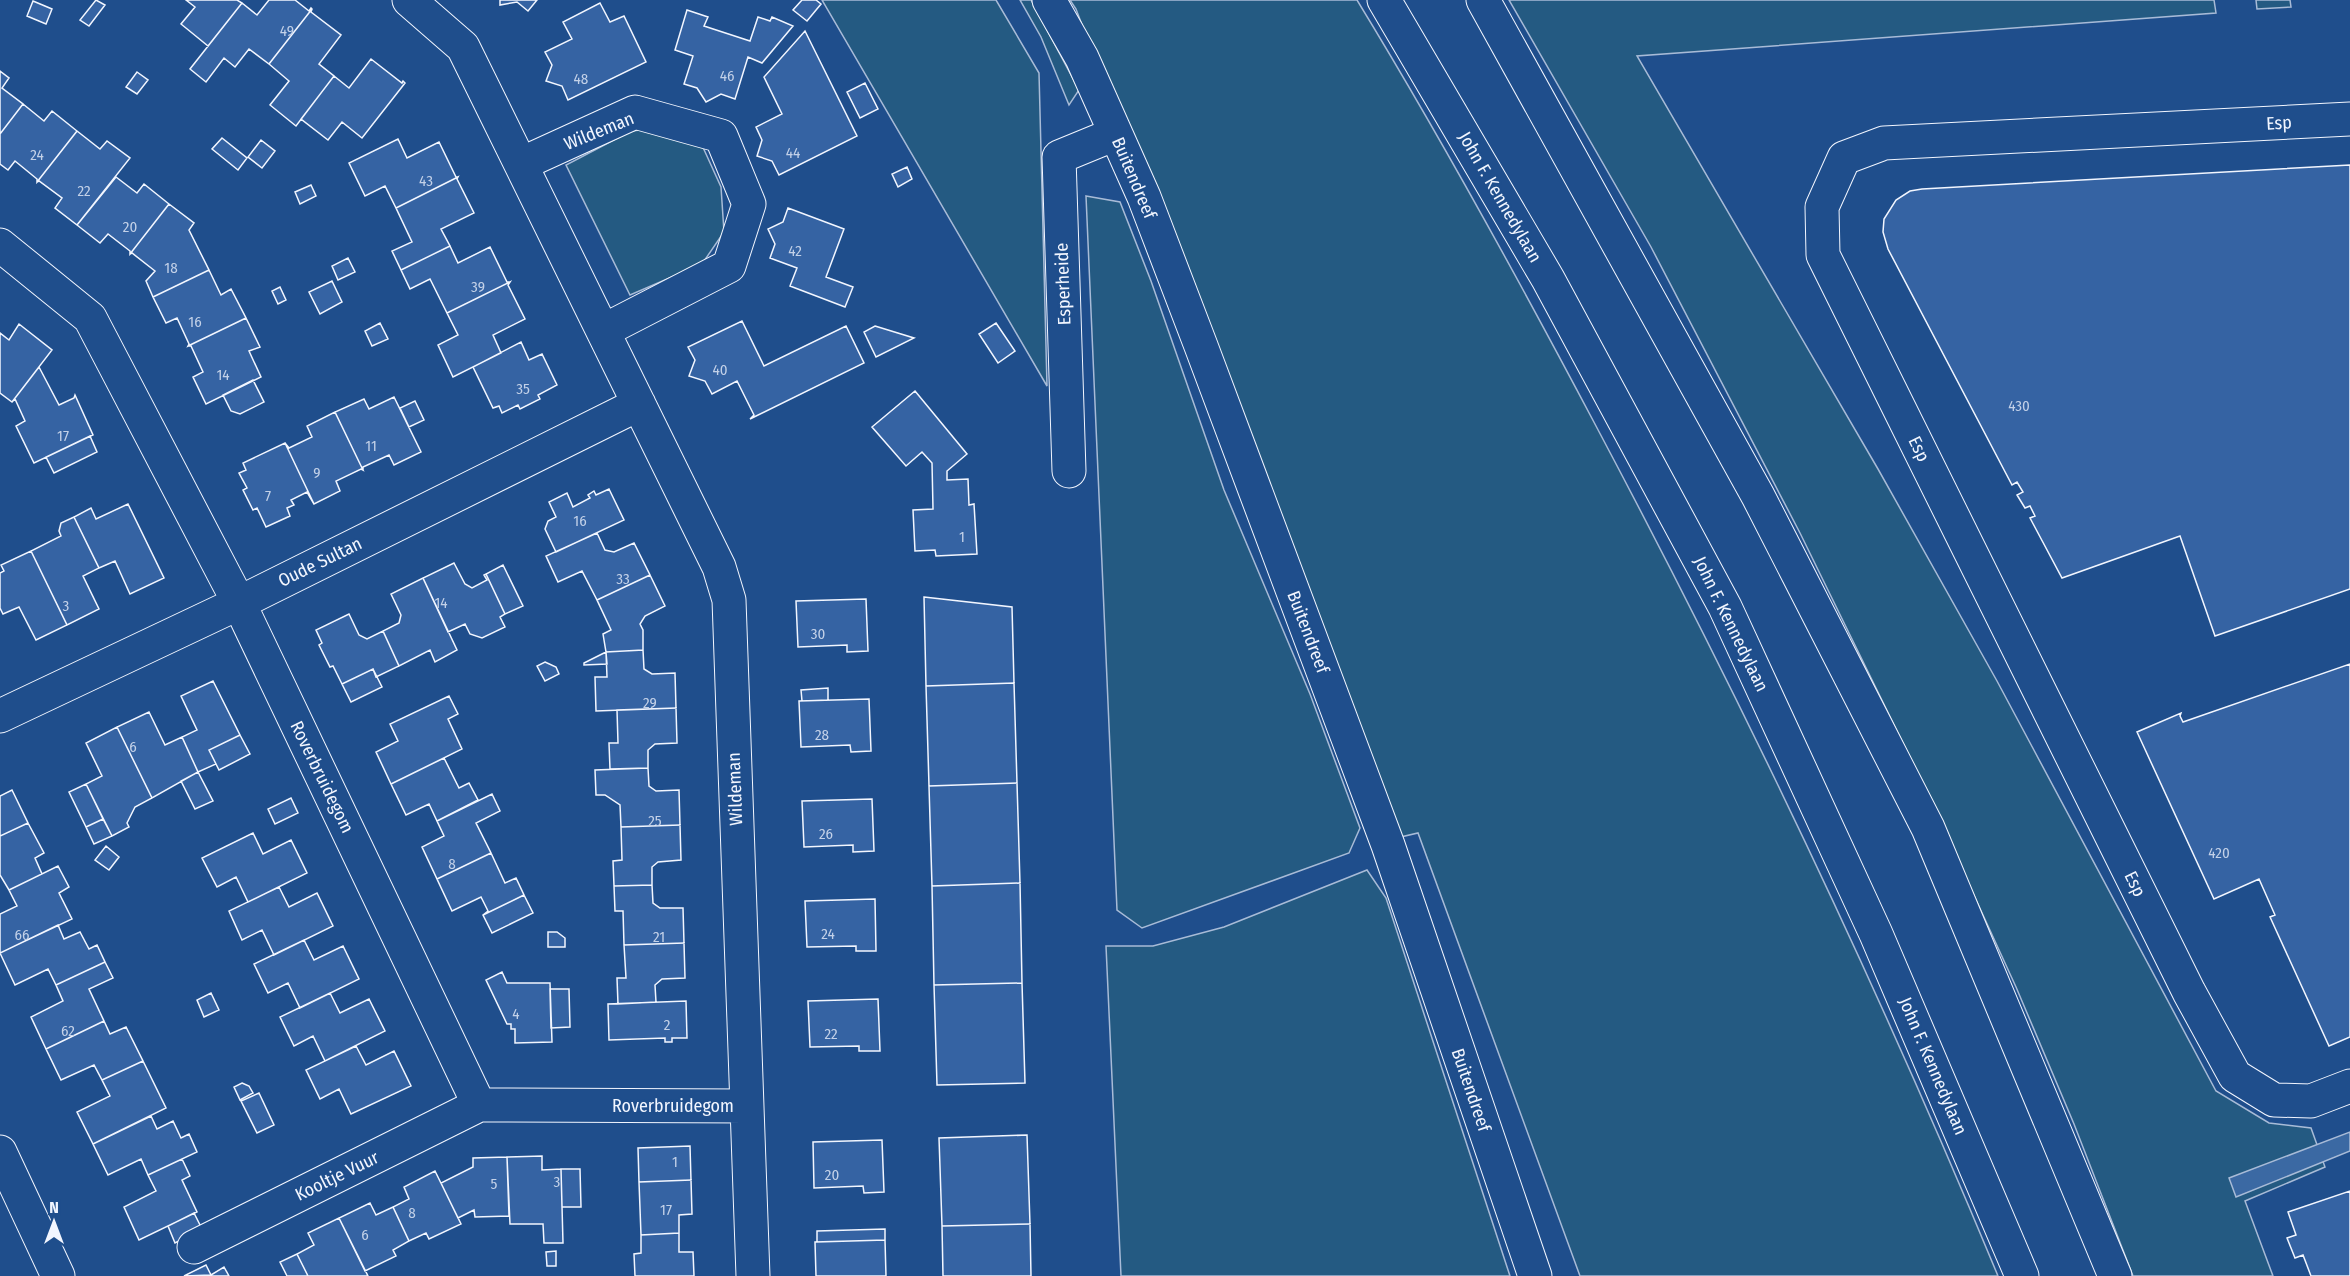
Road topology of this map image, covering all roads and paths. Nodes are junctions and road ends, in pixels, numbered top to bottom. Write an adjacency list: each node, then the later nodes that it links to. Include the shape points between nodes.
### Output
1 (1049, 0): 6 (main road, Buitendreef, via 1082,58)
2 (1384, 0): 22 (main road, John F. Kennedylaan, via 1548,279 1725,607 1876,934)
3 (1483, 0): 23 (main road, via 1758,496 1928,828)
4 (415, 2): 7 (main road, Wildeman, via 463,47)
5 (2350, 119): 14 (main road, Esp, via 1884,143 1844,159 1822,207 1823,255 2189,992 2235,1076 2274,1100 2311,1101)
6 (1115, 134): 11 (main road, Esperheide, via 1059,157); 21 (main road, Buitendreef, via 1144,197 1388,845)
7 (521, 164): 9 (main road, Wildeman); 9 (main road, Wildeman, via 635,112 721,136 749,204 729,266)
8 (0, 245): 12 (main road, Roverbruidegom, via 90,318)
9 (603, 331): 10 (main road, Wildeman)
10 (639, 404): 12 (main road, Oude Sultan); 16 (main road, Wildeman, via 719,567 729,600)
11 (1069, 471)
12 (239, 603): 13 (main road, Oude Sultan); 15 (main road, Roverbruidegom)
13 (0, 716)
14 (2350, 1086)
15 (479, 1105): 16 (main road, Roverbruidegom); 18 (main road, Kooltje Vuur)
16 (746, 1106): 20 (main road, Wildeman)
17 (0, 1152): 19 (main road)
18 (194, 1247)
19 (58, 1276)
20 (753, 1276)
21 (1535, 1276)
22 (2022, 1276)
23 (2115, 1276)

